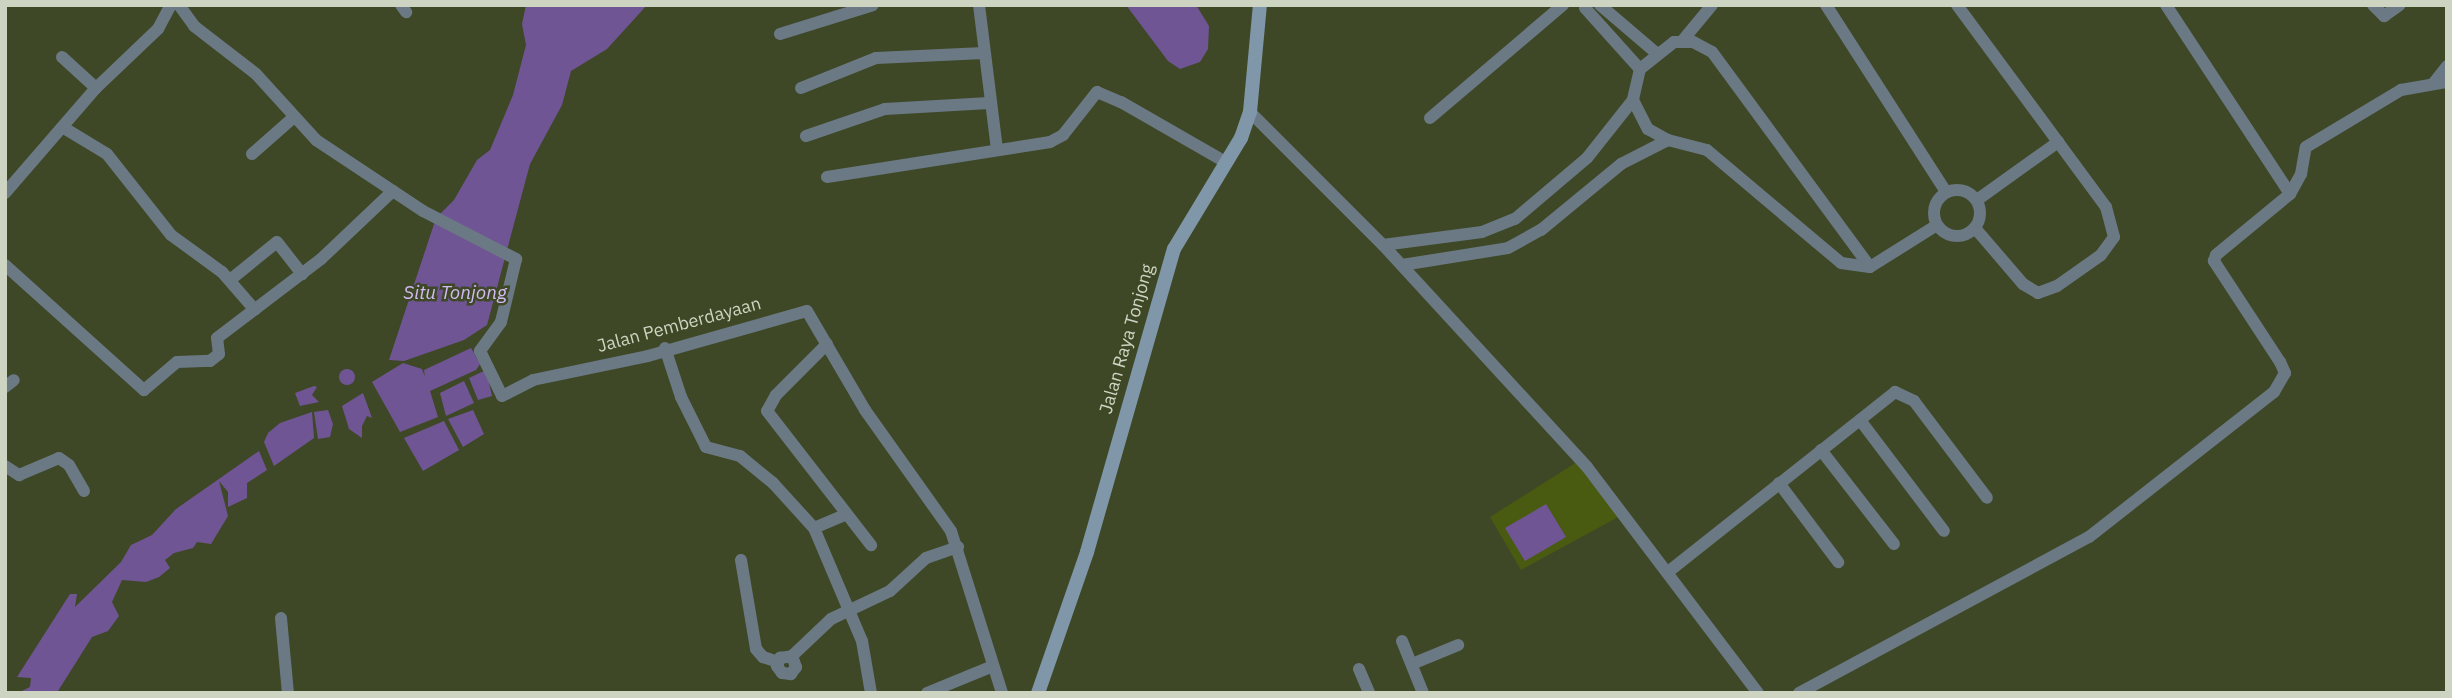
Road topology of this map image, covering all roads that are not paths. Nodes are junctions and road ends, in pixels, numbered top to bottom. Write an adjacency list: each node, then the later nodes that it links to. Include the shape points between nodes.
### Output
1 (171, 5): 24 (street, via 158,29)
2 (179, 5): 28 (street, Jalan Pemberdayaan, via 194,26 256,74)
3 (873, 5): 15 (street)
4 (979, 5): 18 (street)
5 (1260, 5): 27 (main road, Jalan Raya Tonjong)
6 (1563, 5): 14 (street, via 1574,11); 29 (street)
7 (1600, 5): 17 (street)
8 (1712, 5): 16 (street)
9 (1826, 5): 39 (street)
10 (1957, 5): 33 (street)
11 (2166, 5): 41 (street)
12 (2373, 5): 13 (street, via 2384,16)
13 (2400, 5)
14 (1586, 6): 21 (street)
15 (780, 34)
16 (1683, 40): 17 (street); 48 (street, via 1703,46 1720,61)
17 (1656, 52): 21 (street)
18 (984, 53): 23 (street, via 876,58); 26 (street)
19 (62, 57): 24 (street)
20 (2447, 66): 22 (street)
21 (1640, 69): 25 (street)
22 (2440, 83): 41 (street, via 2401,90 2306,147 2301,174)
23 (802, 88)
24 (96, 89): 30 (street)
25 (1633, 100): 32 (street, via 1648,129); 45 (street, via 1587,158 1515,219 1482,232)
26 (989, 103): 31 (street, via 885,109); 34 (street)
27 (1250, 112): 36 (main road, Jalan Raya Tonjong); 45 (street)
28 (293, 117): 35 (street); 38 (street, Jalan Pemberdayaan, via 316,140)
29 (1430, 118)
30 (64, 128): 40 (street); 50 (street, via 107,155 177,241)
31 (806, 136)
32 (1668, 140): 47 (street, via 1621,164 1541,230 1508,248); 48 (street, via 1707,150 1832,257 1847,265)
33 (2058, 142): 42 (street); 44 (street, via 2111,218 2114,237 2101,255 2038,293 2023,284)
34 (997, 149): 36 (street, via 1058,139 1097,92); 37 (street)
35 (252, 154)
36 (1227, 163): 80 (main road, Jalan Raya Tonjong, via 1174,249 1087,551)
37 (827, 177)
38 (393, 191): 49 (street); 53 (street, Jalan Pemberdayaan, via 517,264 501,322 481,351 502,397 533,380)
39 (1946, 192): 42 (street, via 1963,190); 43 (street, via 1934,207)
40 (5, 193)
41 (2290, 194): 84 (street, via 2221,250 2214,261 2280,362 2285,373 2274,392 2089,537)
42 (1977, 201): 44 (street, via 1980,209)
43 (1937, 225): 44 (street, via 1960,236); 48 (street)
44 (1975, 228)
45 (1383, 244): 47 (street)
46 (5, 265): 51 (street, via 144,390 177,362 208,363 219,354 217,338)
47 (1402, 265): 68 (street, via 1587,467)
48 (1870, 267)
49 (302, 274): 50 (street, via 277,242); 51 (street)
50 (230, 280): 51 (street)
51 (255, 310)
52 (827, 344): 53 (street, Jalan Pemberdayaan, via 803,310); 60 (street, via 776,395 767,411); 65 (street, Jalan Pemberdayaan, via 865,410 940,512)
53 (665, 348): 61 (street, via 681,397 706,447 740,456 774,483)
54 (1860, 419): 55 (street); 59 (street, via 1895,392 1907,395); 62 (street)
55 (1821, 450): 57 (street); 63 (street)
56 (5, 466): 58 (street, via 19,475 59,458 69,465)
57 (1779, 483): 67 (street); 68 (street)
58 (84, 491)
59 (1987, 498)
60 (845, 515): 61 (street); 64 (street)
61 (814, 528): 69 (street)
62 (1944, 531)
63 (1894, 544)
64 (871, 545)
65 (958, 547): 69 (street, via 926,558 890,591); 74 (street, Jalan Pemberdayaan)
66 (741, 560): 69 (street, via 756,649 778,662 779,670 791,674 796,667 792,656 821,626)
67 (1838, 562)
68 (1668, 572): 83 (street)
69 (851, 609): 77 (street, via 866,655)
70 (281, 618): 76 (street)
71 (1402, 641): 73 (street)
72 (1458, 645): 73 (street)
73 (1412, 664): 82 (street)
74 (993, 666): 78 (street); 79 (street, Jalan Pemberdayaan)
75 (1359, 669): 81 (street)
76 (288, 693)
77 (871, 693)
78 (927, 693)
79 (1002, 693)
80 (1038, 693)
81 (1369, 693)
82 (1423, 693)
83 (1758, 693)
84 (1799, 693)

